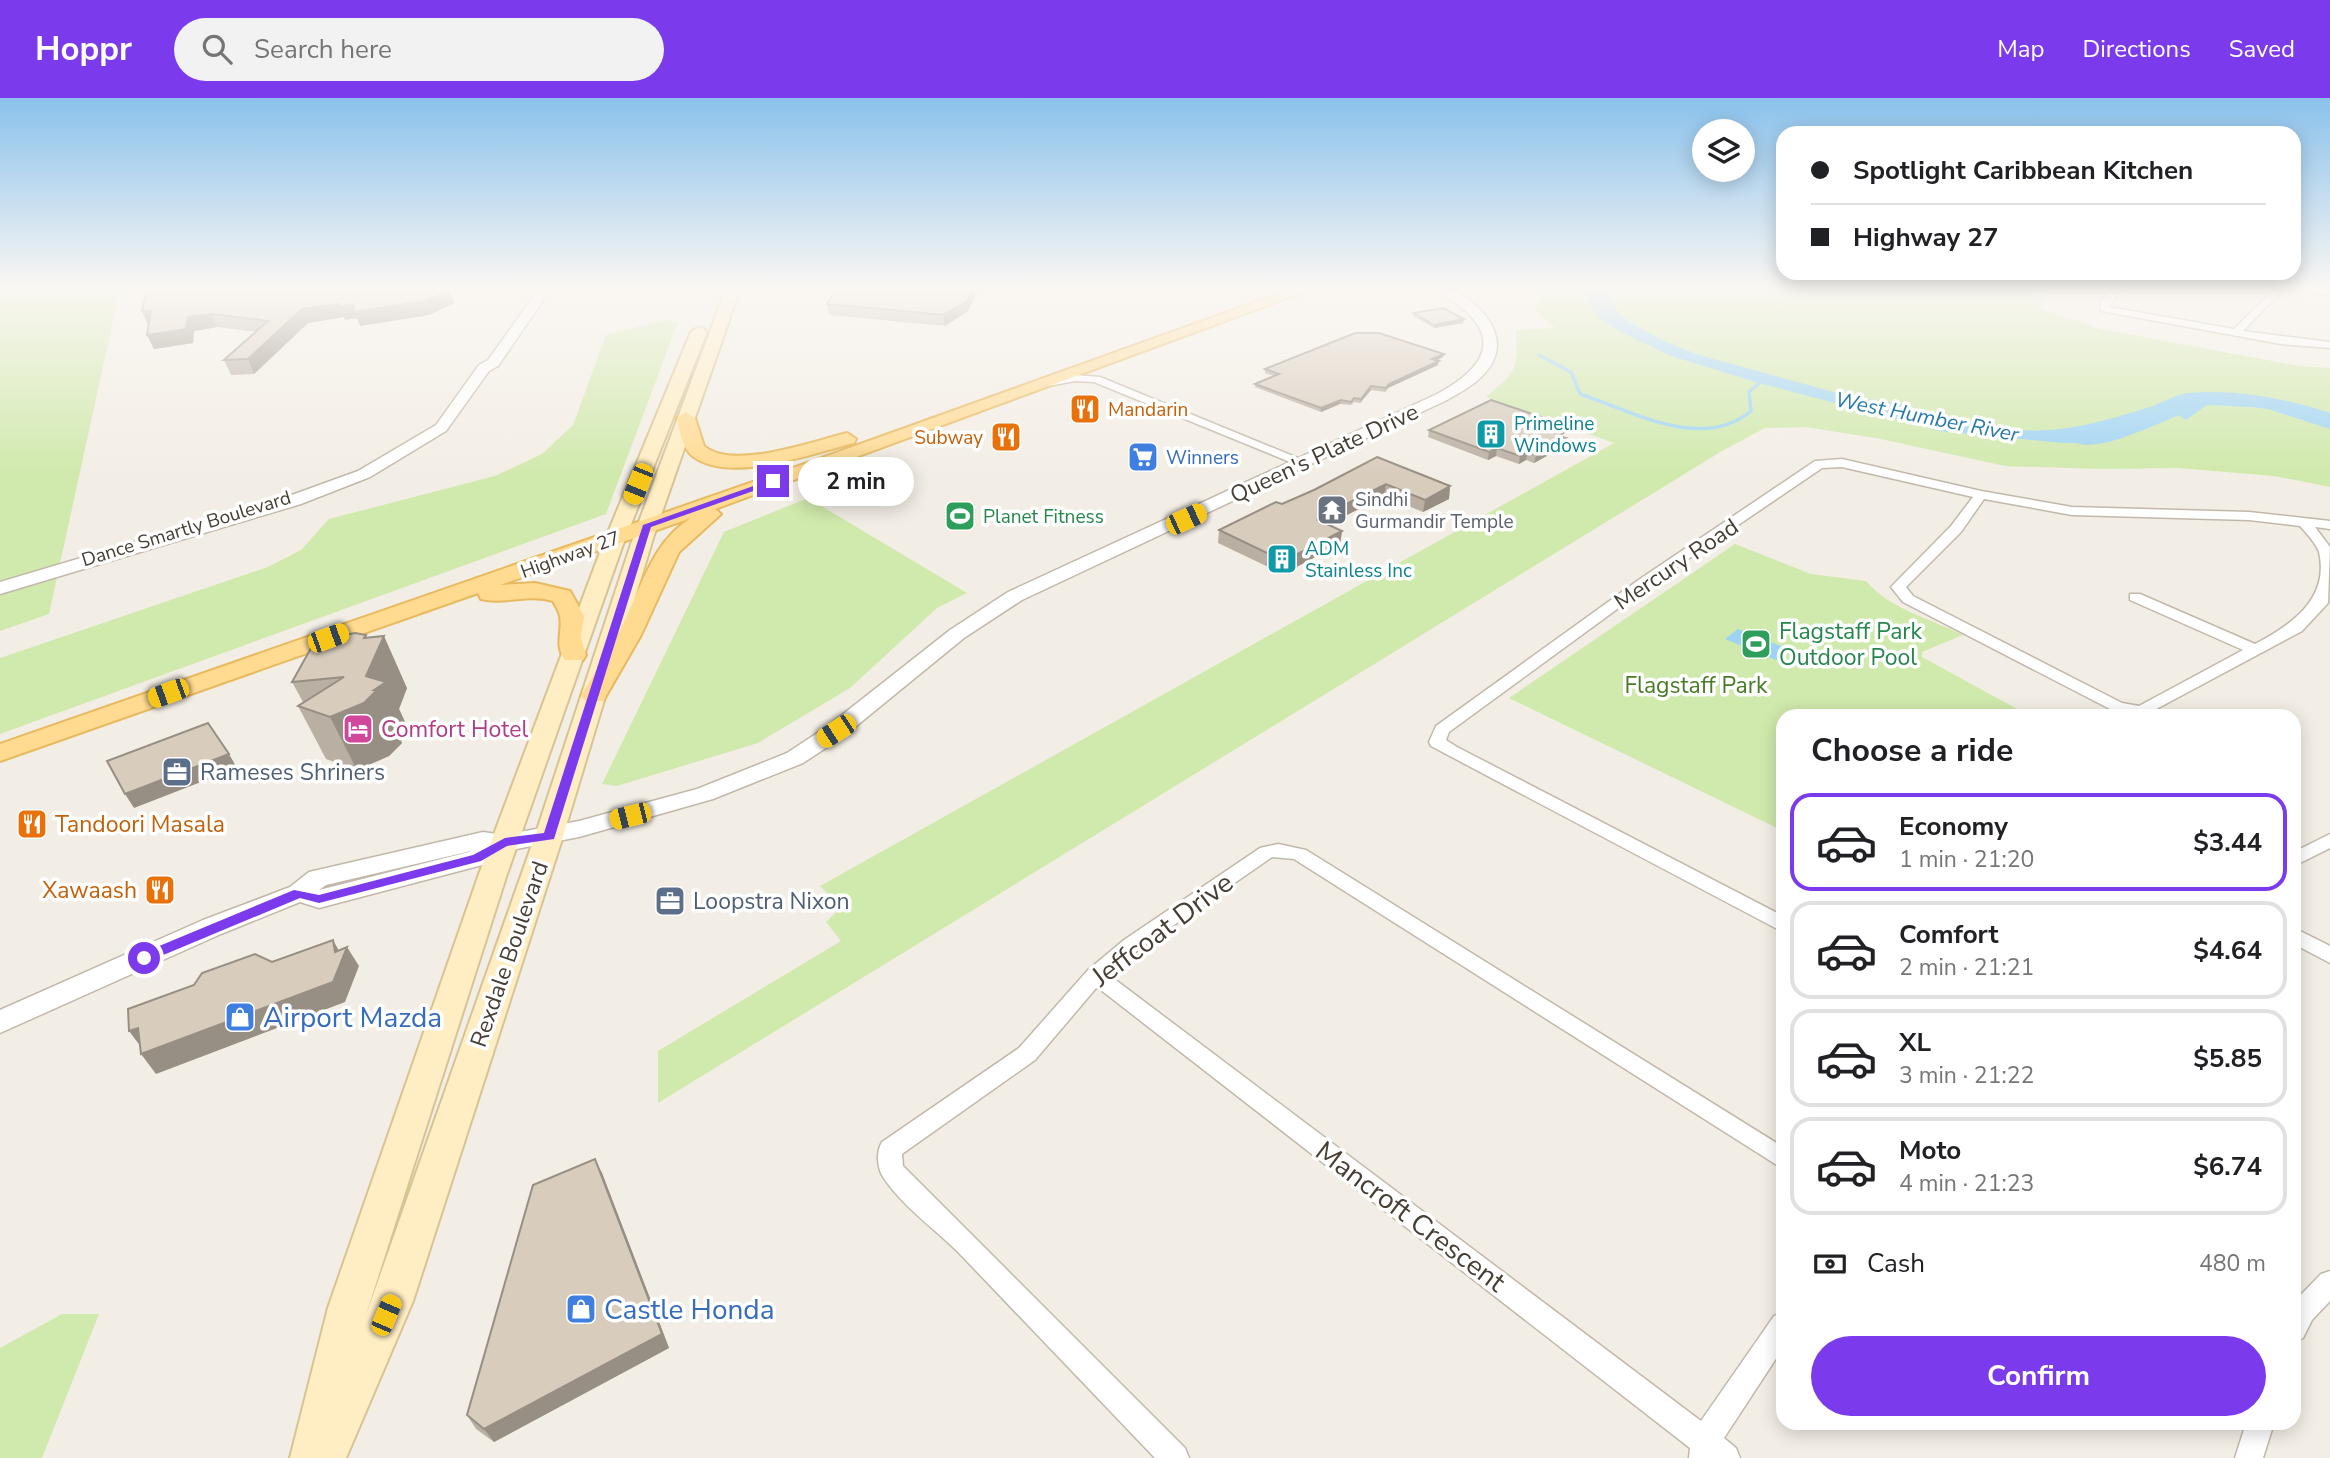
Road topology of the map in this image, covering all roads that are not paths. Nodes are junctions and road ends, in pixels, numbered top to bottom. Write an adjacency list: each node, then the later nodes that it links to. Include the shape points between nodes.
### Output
1 (490, 349): 8 (street, Dance Smartly Boulevard, via 480,364)
2 (502, 349): 8 (street, Dance Smartly Boulevard)
3 (691, 349): 19 (main road, Rexdale Boulevard)
4 (711, 349): 10 (main road, Rexdale Boulevard)
5 (1103, 349): 11 (main road, Highway 27)
6 (1150, 349): 9 (main road, Highway 27)
7 (1491, 349): 12 (street, Queen's Plate Drive, via 1483,368 1445,396)
8 (484, 368): 14 (street, Dance Smartly Boulevard, via 440,428 414,450)
9 (1097, 370): 12 (street); 13 (main road, Highway 27, via 1043,384)
10 (686, 418): 11 (main road, via 700,453 721,461 741,463); 16 (main road, Rexdale Boulevard)
11 (847, 439): 16 (main road, Highway 27)
12 (1304, 463): 31 (street, Queen's Plate Drive, via 1015,596 957,634 795,758 705,794)
13 (823, 464): 16 (main road, Highway 27); 27 (main road, via 686,528 656,571 635,624)
14 (306, 494): 20 (street, Dance Smartly Boulevard, via 87,564)
15 (1981, 495): 17 (street, Mercury Road, via 2072,511); 28 (street, via 1956,529 1898,587 1908,599 2118,707); 35 (street, Mercury Road, via 1842,463 1819,464 1645,582 1442,730 1437,742 1451,751)
16 (650, 518): 19 (main road, Highway 27); 27 (main road, Rexdale Boulevard)
17 (2304, 522): 18 (street, Mercury Road); 23 (street, via 2326,551 2329,576 2321,603 2297,628)
18 (2330, 525)
19 (620, 529): 24 (main road, Highway 27); 25 (main road, Rexdale Boulevard); 26 (main road, Highway 27, via 396,599)
20 (67, 566): 21 (street, Dance Smartly Boulevard)
21 (0, 588)
22 (2135, 597): 23 (street)
23 (2255, 650): 29 (street)
24 (282, 654): 25 (main road, via 520,589 548,590 566,599 572,616 569,638); 26 (main road, Highway 27)
25 (574, 655): 33 (main road, Rexdale Boulevard)
26 (219, 674): 30 (main road, Highway 27)
27 (594, 696): 31 (main road, Rexdale Boulevard)
28 (2133, 709)
29 (2143, 709)
30 (5, 752)
31 (549, 836): 33 (street, Queen's Plate Drive); 47 (main road, Rexdale Boulevard, via 393,1301)
32 (2330, 840): 34 (street)
33 (505, 842): 39 (street, Queen's Plate Drive, via 477,858 319,899 299,893); 46 (main road, Rexdale Boulevard, via 348,1308)
34 (2301, 856)
35 (1776, 921)
36 (2301, 939): 37 (street)
37 (2330, 955)
38 (1094, 975): 40 (street, Jeffcoat Drive, via 1267,852 1299,854); 45 (street, Mancroft Crescent); 48 (street, Jeffcoat Drive, via 1027,1054 890,1149 891,1169)
39 (0, 1022)
40 (1776, 1156)
41 (2330, 1283): 42 (street)
42 (2301, 1315)
43 (1776, 1337): 45 (street)
44 (2258, 1430): 49 (street)
45 (1711, 1452)
46 (311, 1458)
47 (324, 1458)
48 (1175, 1458)
49 (2249, 1458)

